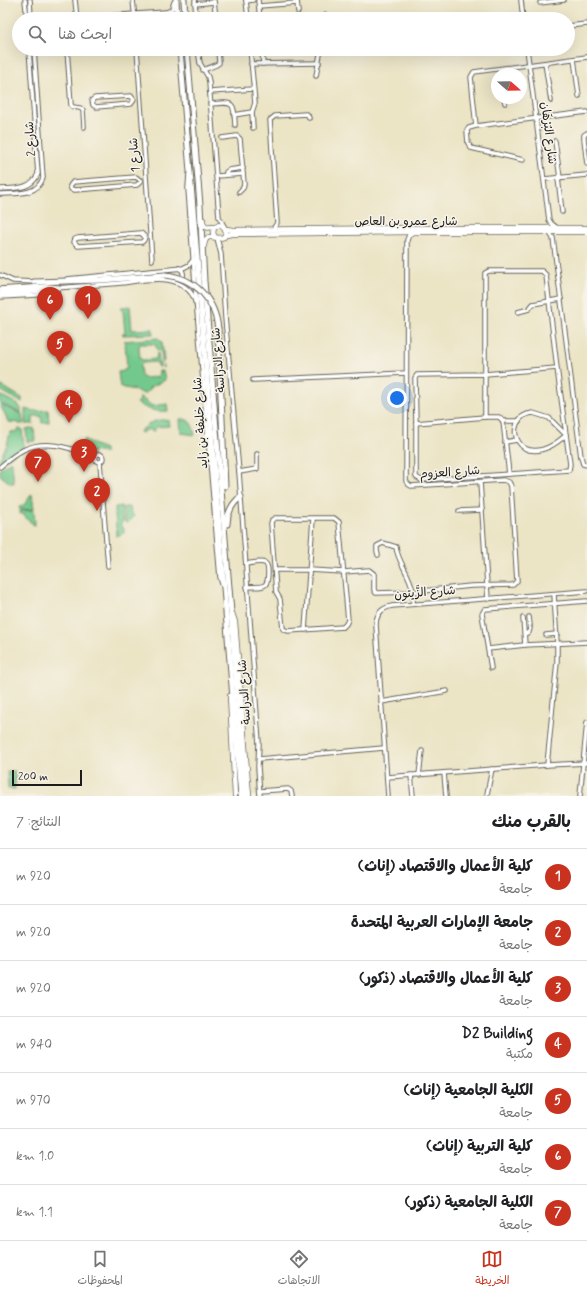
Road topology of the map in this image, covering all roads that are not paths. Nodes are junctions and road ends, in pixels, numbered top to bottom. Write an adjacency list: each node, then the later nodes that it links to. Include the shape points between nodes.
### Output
1 (25, 0): 17 (street)
2 (30, 0): 18 (street)
3 (75, 0): 19 (street)
4 (133, 0): 20 (street)
5 (175, 0): 21 (street, via 172,9); 22 (highway)
6 (184, 0): 23 (highway)
7 (246, 0): 8 (street); 26 (street)
8 (253, 0)
9 (258, 0): 16 (street)
10 (521, 0): 29 (street)
11 (564, 0): 15 (street)
12 (214, 1): 13 (street); 25 (street)
13 (195, 2): 24 (street)
14 (297, 2): 16 (street); 28 (street)
15 (540, 3)
16 (259, 6): 27 (street)
17 (26, 12)
18 (31, 12)
19 (76, 12)
20 (134, 12)
21 (166, 12)
22 (176, 12)
23 (185, 12)
24 (196, 12)
25 (215, 12)
26 (247, 12)
27 (259, 12)
28 (298, 12)
29 (522, 12)
30 (587, 24): 31 (street)
31 (575, 25)
32 (30, 56): 90 (street, شارع 2, via 38,174 28,186)
33 (34, 56): 92 (street, شارع 2, via 43,178 38,188 31,191)
34 (68, 56): 71 (street, via 71,105 83,110)
35 (137, 56): 59 (street, شارع 1)
36 (181, 56): 79 (highway, شارع خليفة بن زايد)
37 (189, 56): 93 (highway, شارع خليفة بن زايد)
38 (199, 56): 53 (street)
39 (219, 56): 53 (street, via 218,64)
40 (250, 56): 48 (street)
41 (262, 56): 49 (street)
42 (320, 56): 46 (street)
43 (528, 56): 50 (street, شارع البُرْهَان)
44 (587, 57): 45 (street)
45 (574, 59): 47 (street); 57 (street)
46 (319, 62): 49 (street); 54 (street)
47 (545, 63): 50 (street); 61 (street)
48 (251, 64): 49 (street); 55 (street)
49 (263, 64)
50 (529, 65): 51 (street); 68 (street, شارع البُرْهَان)
51 (499, 68)
52 (491, 69): 70 (street, via 471,74)
53 (203, 70): 56 (street, via 208,77)
54 (316, 76)
55 (253, 89): 56 (street); 64 (street, via 255,103)
56 (210, 92): 62 (street)
57 (579, 96)
58 (110, 97): 60 (street, via 131,96); 63 (street); 63 (street, via 95,98 92,103 96,107)
59 (140, 99): 60 (street); 86 (street, شارع 1)
60 (134, 100): 63 (street, via 131,104)
61 (551, 102)
62 (210, 104): 66 (street, via 230,103 234,107); 83 (street)
63 (111, 105)
64 (252, 112): 66 (street); 72 (street)
65 (587, 112): 68 (street)
66 (234, 115): 69 (street)
67 (309, 118): 97 (street, via 306,114 275,116 270,120)
68 (536, 119): 70 (street); 87 (street, شارع البُرْهَان)
69 (235, 125)
70 (476, 126): 76 (street, via 467,131 470,147)
71 (84, 127)
72 (253, 128)
73 (587, 133): 77 (street, via 584,135)
74 (222, 138): 78 (street, via 240,138)
75 (555, 141): 84 (street)
76 (523, 160)
77 (587, 164)
78 (243, 168): 80 (street); 81 (street, via 229,170)
79 (190, 169): 117 (street, via 188,188); 161 (highway, شارع خليفة بن زايد)
80 (243, 174): 81 (street); 91 (street, via 243,188)
81 (226, 175): 83 (street)
82 (587, 175): 84 (street)
83 (217, 176): 95 (street)
84 (559, 178): 87 (street); 94 (street)
85 (106, 180): 88 (street, via 136,177); 89 (street); 89 (street, via 73,182 70,186 73,190)
86 (146, 180): 88 (street); 110 (street, شارع 1)
87 (544, 180): 96 (street, شارع البُرْهَان)
88 (141, 181): 89 (street, via 137,185)
89 (106, 188)
90 (0, 189)
91 (239, 192)
92 (0, 194)
93 (200, 206): 98 (main road, via 204,226); 119 (highway, شارع خليفة بن زايد)
94 (562, 212)
95 (219, 217): 98 (street); 99 (street)
96 (549, 220): 100 (street); 103 (street)
97 (277, 223): 101 (street); 102 (street)
98 (216, 226): 99 (main road); 112 (main road, via 213,232)
99 (225, 228): 102 (main road, شارع عمرو بن العاص); 111 (main road)
100 (544, 228): 101 (main road, شارع عمرو بن العاص); 103 (main road, شارع عمرو بن العاص)
101 (286, 229): 102 (main road, شارع عمرو بن العاص)
102 (273, 230)
103 (558, 230): 104 (main road, شارع عمرو بن العاص); 107 (main road, شارع عمرو بن العاص); 113 (street)
104 (587, 230)
105 (396, 232): 106 (main road, شارع عمرو بن العاص); 111 (main road, شارع عمرو بن العاص, via 232,234); 114 (street, via 404,235)
106 (417, 232): 107 (main road, شارع عمرو بن العاص); 114 (street, via 410,233)
107 (549, 232): 113 (street)
108 (110, 235): 109 (street, via 141,233); 115 (street); 115 (street, via 78,238 74,242 78,246)
109 (145, 237): 110 (street); 115 (street, via 142,242)
110 (150, 237): 118 (street, شارع 1)
111 (224, 237): 112 (main road); 116 (street)
112 (216, 238): 116 (street); 119 (main road, via 208,237 205,240)
113 (554, 238): 126 (street)
114 (407, 240): 131 (street, شارع العزوم)
115 (111, 244)
116 (220, 246): 146 (street, شارع الدراسة)
117 (194, 259): 120 (street, via 187,266); 128 (street)
118 (152, 260)
119 (203, 262): 150 (highway, شارع خليفة بن زايد)
120 (179, 268): 122 (street, via 183,272 183,278); 123 (street)
121 (0, 275): 123 (street, via 13,282)
122 (169, 280): 124 (street); 128 (street, via 190,291)
123 (34, 282): 150 (highway, bridge, via 164,275 182,279 201,290 215,312 218,329 225,490)
124 (65, 288): 125 (street); 125 (street, via 49,286); 125 (street, via 42,294)
125 (0, 293)
126 (561, 299): 127 (street); 144 (street, via 581,457 583,464)
127 (549, 302): 129 (street, via 533,304 528,309); 130 (street); 132 (street, via 546,275 542,271 485,273)
128 (197, 311): 161 (street, via 220,579)
129 (518, 312)
130 (557, 368): 132 (street); 138 (street)
131 (406, 373): 133 (street); 148 (street, شارع العزوم, via 407,483 413,486)
132 (485, 374): 134 (street); 137 (street, via 417,375)
133 (254, 380)
134 (485, 417): 135 (street, via 499,418); 137 (street)
135 (502, 421): 136 (street); 140 (street)
136 (519, 421): 138 (street, via 526,414 539,414 549,418); 139 (street, via 516,426)
137 (416, 423): 147 (street, via 416,477 421,480)
138 (566, 435): 139 (street, via 544,450 526,450); 147 (street, via 569,470)
139 (517, 440): 140 (street)
140 (505, 442): 147 (street)
141 (257, 454): 146 (street, via 257,469)
142 (96, 457): 143 (street); 143 (street, via 99,454 103,456); 145 (street, via 60,446 38,445 22,451)
143 (100, 462): 157 (street)
144 (587, 465)
145 (0, 467)
146 (239, 472): 149 (street, شارع الدراسة)
147 (509, 474)
148 (480, 482): 151 (street); 162 (street, شارع العزوم, via 506,480 510,484 511,493 517,582 513,585)
149 (241, 497): 154 (highway, via 232,506 227,517); 156 (street, شارع الدراسة)
150 (222, 501): 154 (highway, شارع خليفة بن زايد)
151 (482, 510): 152 (street); 162 (street)
152 (459, 511)
153 (313, 519): 158 (street, via 272,520); 159 (street); 160 (street, via 334,518 339,522)
154 (226, 544): 171 (highway, شارع خليفة بن زايد)
155 (378, 555): 165 (street, via 378,546 383,543 396,547)
156 (246, 564): 163 (street, شارع الدراسة); 163 (street, via 264,562 268,567 266,585)
157 (108, 566)
158 (275, 570): 159 (street); 172 (street, via 283,629)
159 (310, 570): 160 (street); 172 (street)
160 (344, 572): 165 (street, via 372,571 374,590 377,594); 172 (street, via 348,620 346,624 341,628)
161 (224, 586): 180 (highway, شارع خليفة بن زايد)
162 (488, 586): 165 (street); 167 (street)
163 (247, 587): 187 (street, شارع الدراسة, via 259,743)
164 (587, 591): 166 (street, شارع الزَّيتون)
165 (413, 592): 170 (street)
166 (554, 594): 167 (street, شارع الزَّيتون); 169 (street)
167 (488, 599): 170 (street, شارع الزَّيتون)
168 (587, 601): 169 (street)
169 (555, 603): 174 (street); 179 (street, via 484,610 482,614)
170 (414, 604): 183 (street, شارع الزَّيتون, via 388,606 381,610 377,617)
171 (232, 612): 199 (highway, شارع خليفة بن زايد); 200 (main road, via 235,622)
172 (306, 630)
173 (524, 634): 173 (street, via 524,620 530,623 529,632); 178 (street)
174 (557, 634): 175 (street); 177 (street)
175 (546, 635)
176 (587, 642): 177 (street)
177 (557, 643): 178 (street); 189 (street)
178 (525, 645): 179 (street)
179 (488, 649): 181 (street)
180 (231, 659): 197 (main road, via 228,667); 198 (highway, شارع خليفة بن زايد)
181 (491, 668)
182 (447, 691): 183 (street)
183 (381, 702): 185 (street, شارع الزَّيتون)
184 (587, 722): 188 (street)
185 (384, 748): 187 (street); 194 (street, شارع الزَّيتون)
186 (422, 751): 192 (street)
187 (258, 759): 195 (street, شارع الدراسة)
188 (585, 763): 189 (street); 206 (street)
189 (547, 765): 190 (street)
190 (492, 769): 191 (street); 196 (street)
191 (444, 773): 192 (street); 205 (street)
192 (419, 774): 193 (street)
193 (411, 775): 194 (street); 204 (street)
194 (387, 777): 203 (street, شارع الزَّيتون)
195 (260, 791): 201 (street, شارع الدراسة); 202 (street, via 288,789)
196 (487, 794)
197 (235, 796)
198 (241, 796)
199 (245, 796)
200 (249, 796)
201 (260, 796)
202 (292, 796)
203 (388, 796)
204 (413, 796)
205 (446, 796)
206 (580, 796)

